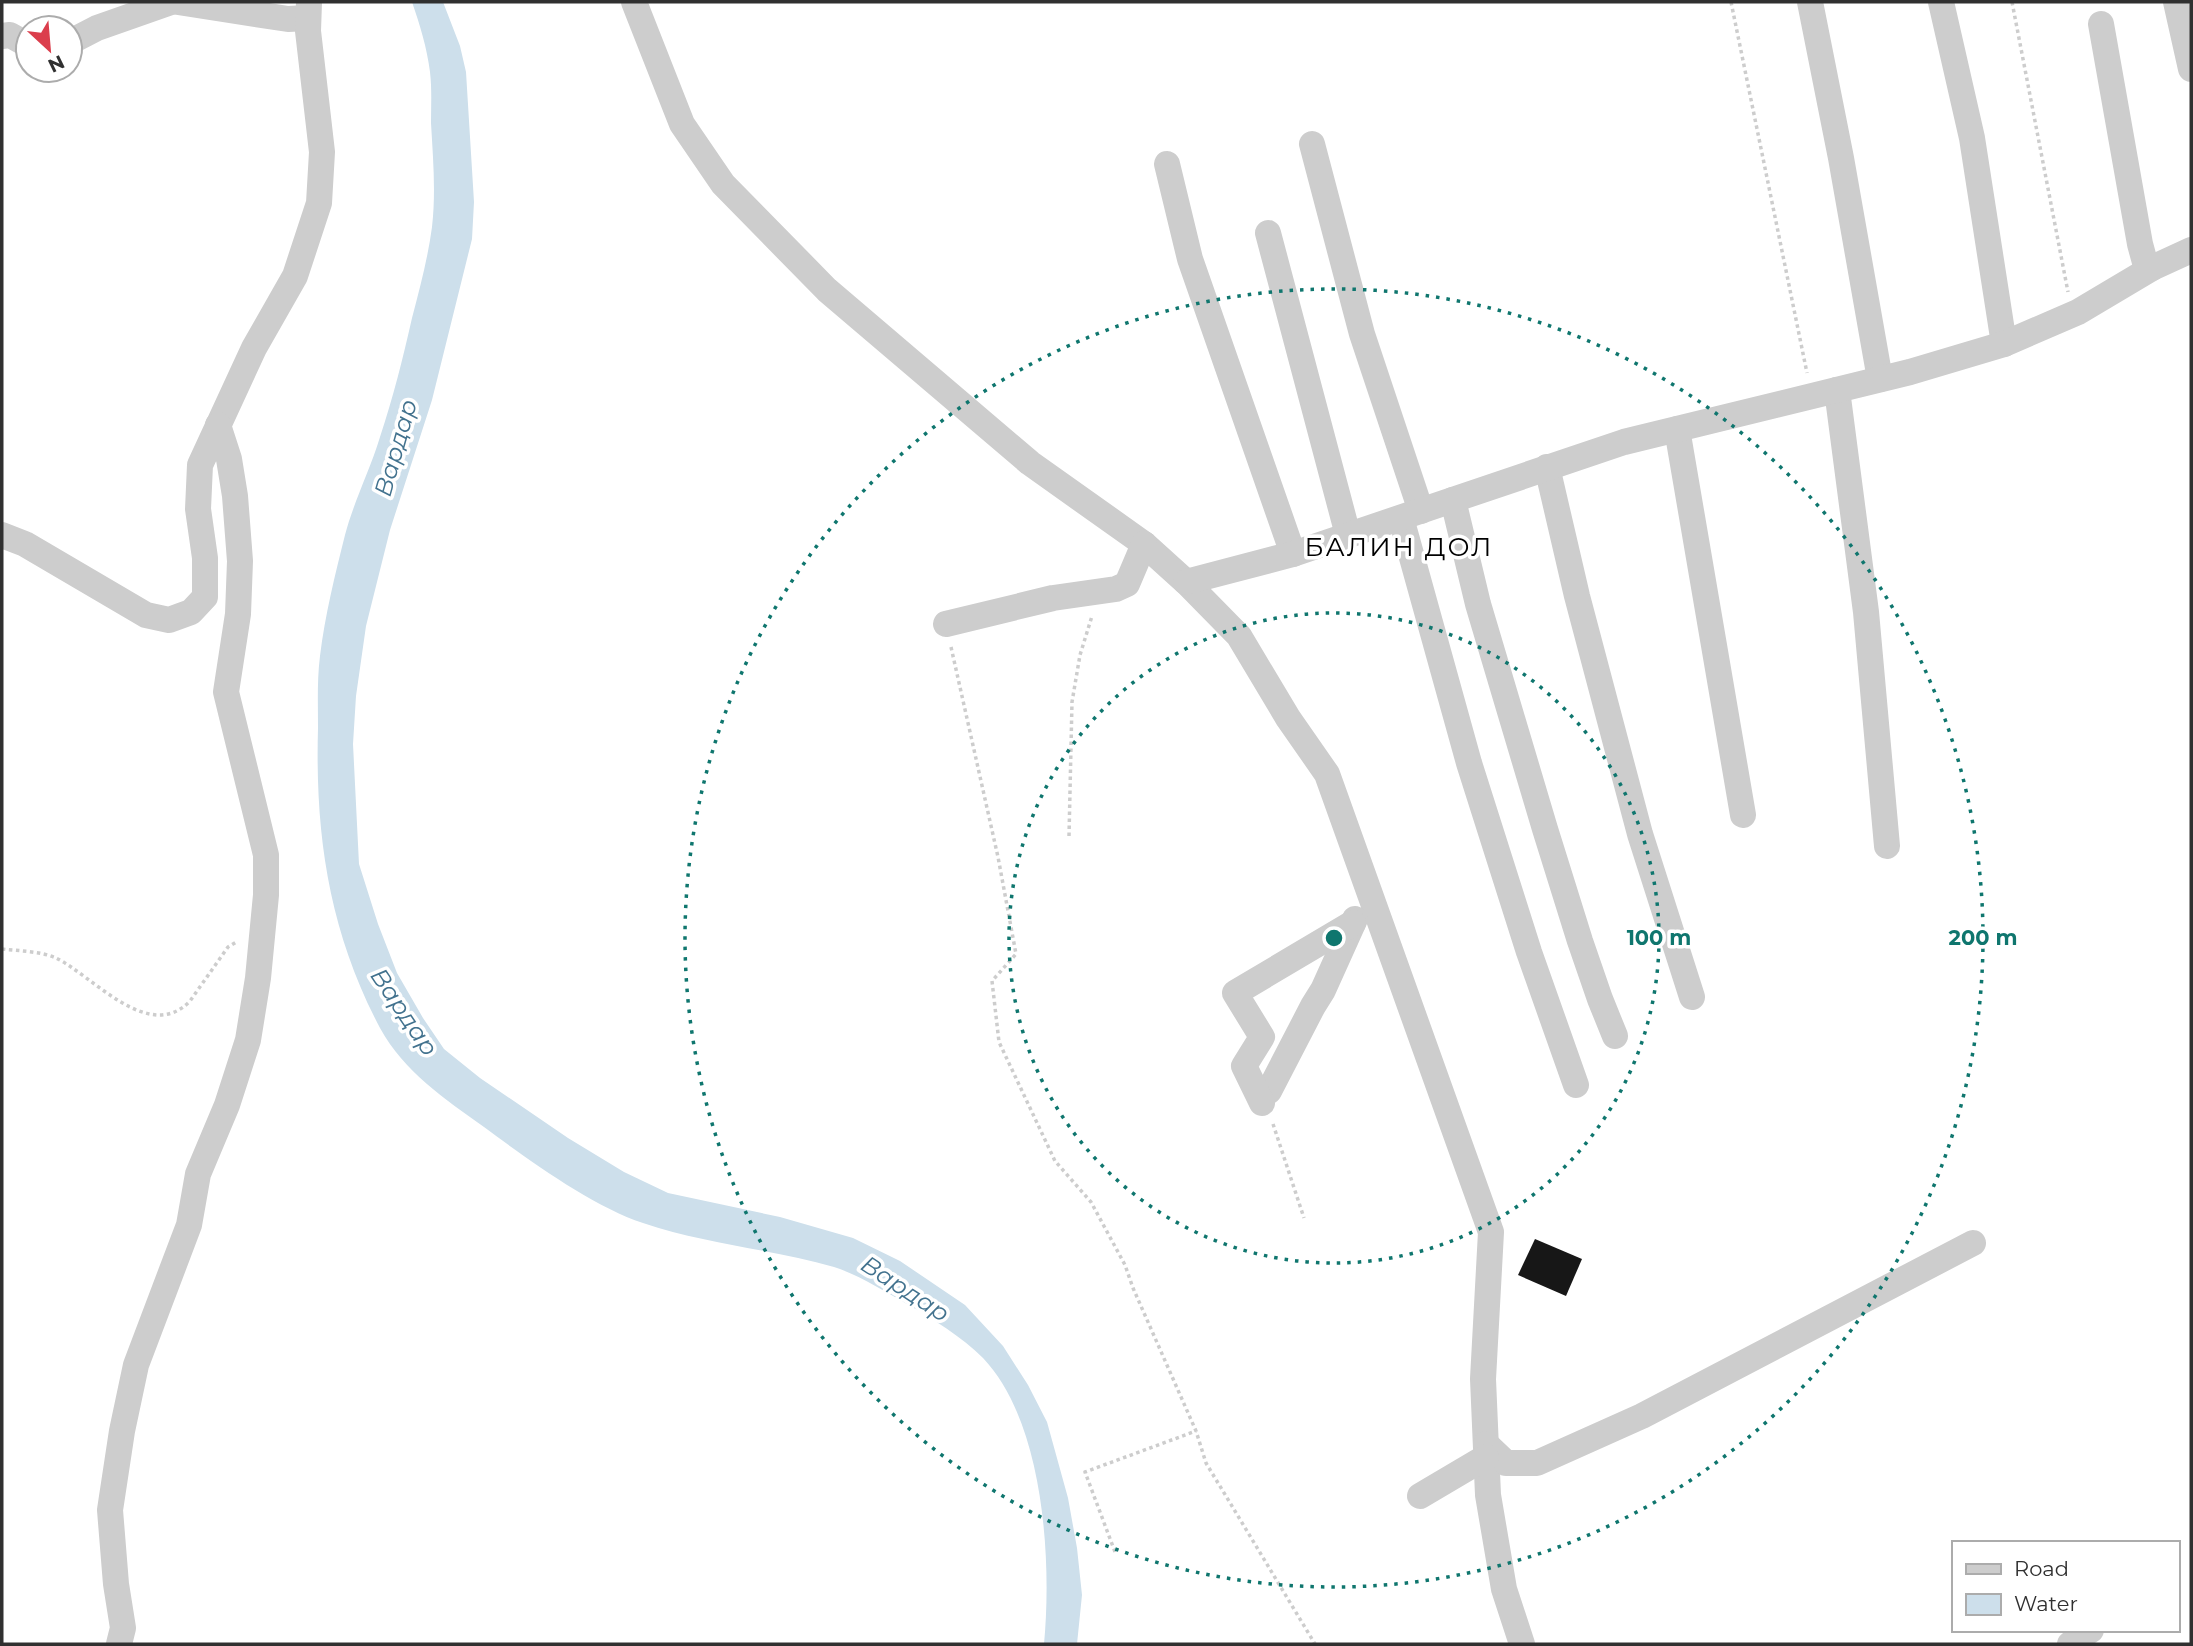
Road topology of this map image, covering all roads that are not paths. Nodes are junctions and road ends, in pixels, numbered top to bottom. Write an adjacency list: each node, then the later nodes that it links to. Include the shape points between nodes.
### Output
1 (171, 2): 9 (street)
2 (178, 2): 7 (street, via 288,19)
3 (634, 2): 26 (street, via 682,124 723,184 837,299 1030,463)
4 (1810, 2): 17 (street)
5 (1941, 2): 16 (street, via 1972,138)
6 (2176, 2): 10 (street)
7 (309, 10): 19 (street, via 322,152 319,203 295,276)
8 (2101, 24): 15 (street, via 2140,244 2146,266)
9 (84, 34)
10 (2191, 69)
11 (1312, 144): 23 (street)
12 (1167, 164): 27 (street, via 1190,259)
13 (1268, 233): 25 (street)
14 (2191, 250): 15 (street)
15 (2152, 268): 16 (street, via 2078,312)
16 (2004, 344): 17 (street)
17 (1880, 379): 18 (street)
18 (1837, 390): 20 (street); 31 (street, via 1866,612)
19 (218, 425): 24 (street, via 200,465 198,509 205,597 191,612 169,620 146,614); 41 (street, via 235,495 240,561 238,614 226,692 266,855 266,895 248,1040 198,1174 190,1225 136,1365 121,1432 110,1510 123,1628)
20 (1677, 429): 21 (street); 30 (street)
21 (1547, 467): 22 (street); 34 (street, via 1640,834)
22 (1453, 500): 23 (street); 35 (street, via 1478,604 1545,829)
23 (1411, 515): 25 (street); 36 (street, via 1469,763)
24 (2, 535)
25 (1349, 535): 27 (street)
26 (1144, 544): 28 (street); 29 (street, via 1127,584 1116,589 1053,598)
27 (1293, 554): 28 (street)
28 (1186, 582): 32 (street, via 1239,636 1327,774)
29 (946, 624)
30 (1743, 815)
31 (1887, 846)
32 (1363, 870): 33 (street, via 1363,904); 38 (street, via 1491,1232 1483,1379)
33 (1353, 923): 33 (street, via 1323,990 1266,1097 1244,1066 1262,1037 1235,993)
34 (1692, 998)
35 (1615, 1036)
36 (1576, 1085)
37 (1973, 1243): 38 (street, via 1642,1416 1537,1463 1506,1462)
38 (1486, 1451): 39 (street); 42 (street, via 1488,1495 1504,1590)
39 (1420, 1496)
40 (2088, 1632): 43 (street)
41 (119, 1644)
42 (1522, 1644)
43 (2070, 1644)

